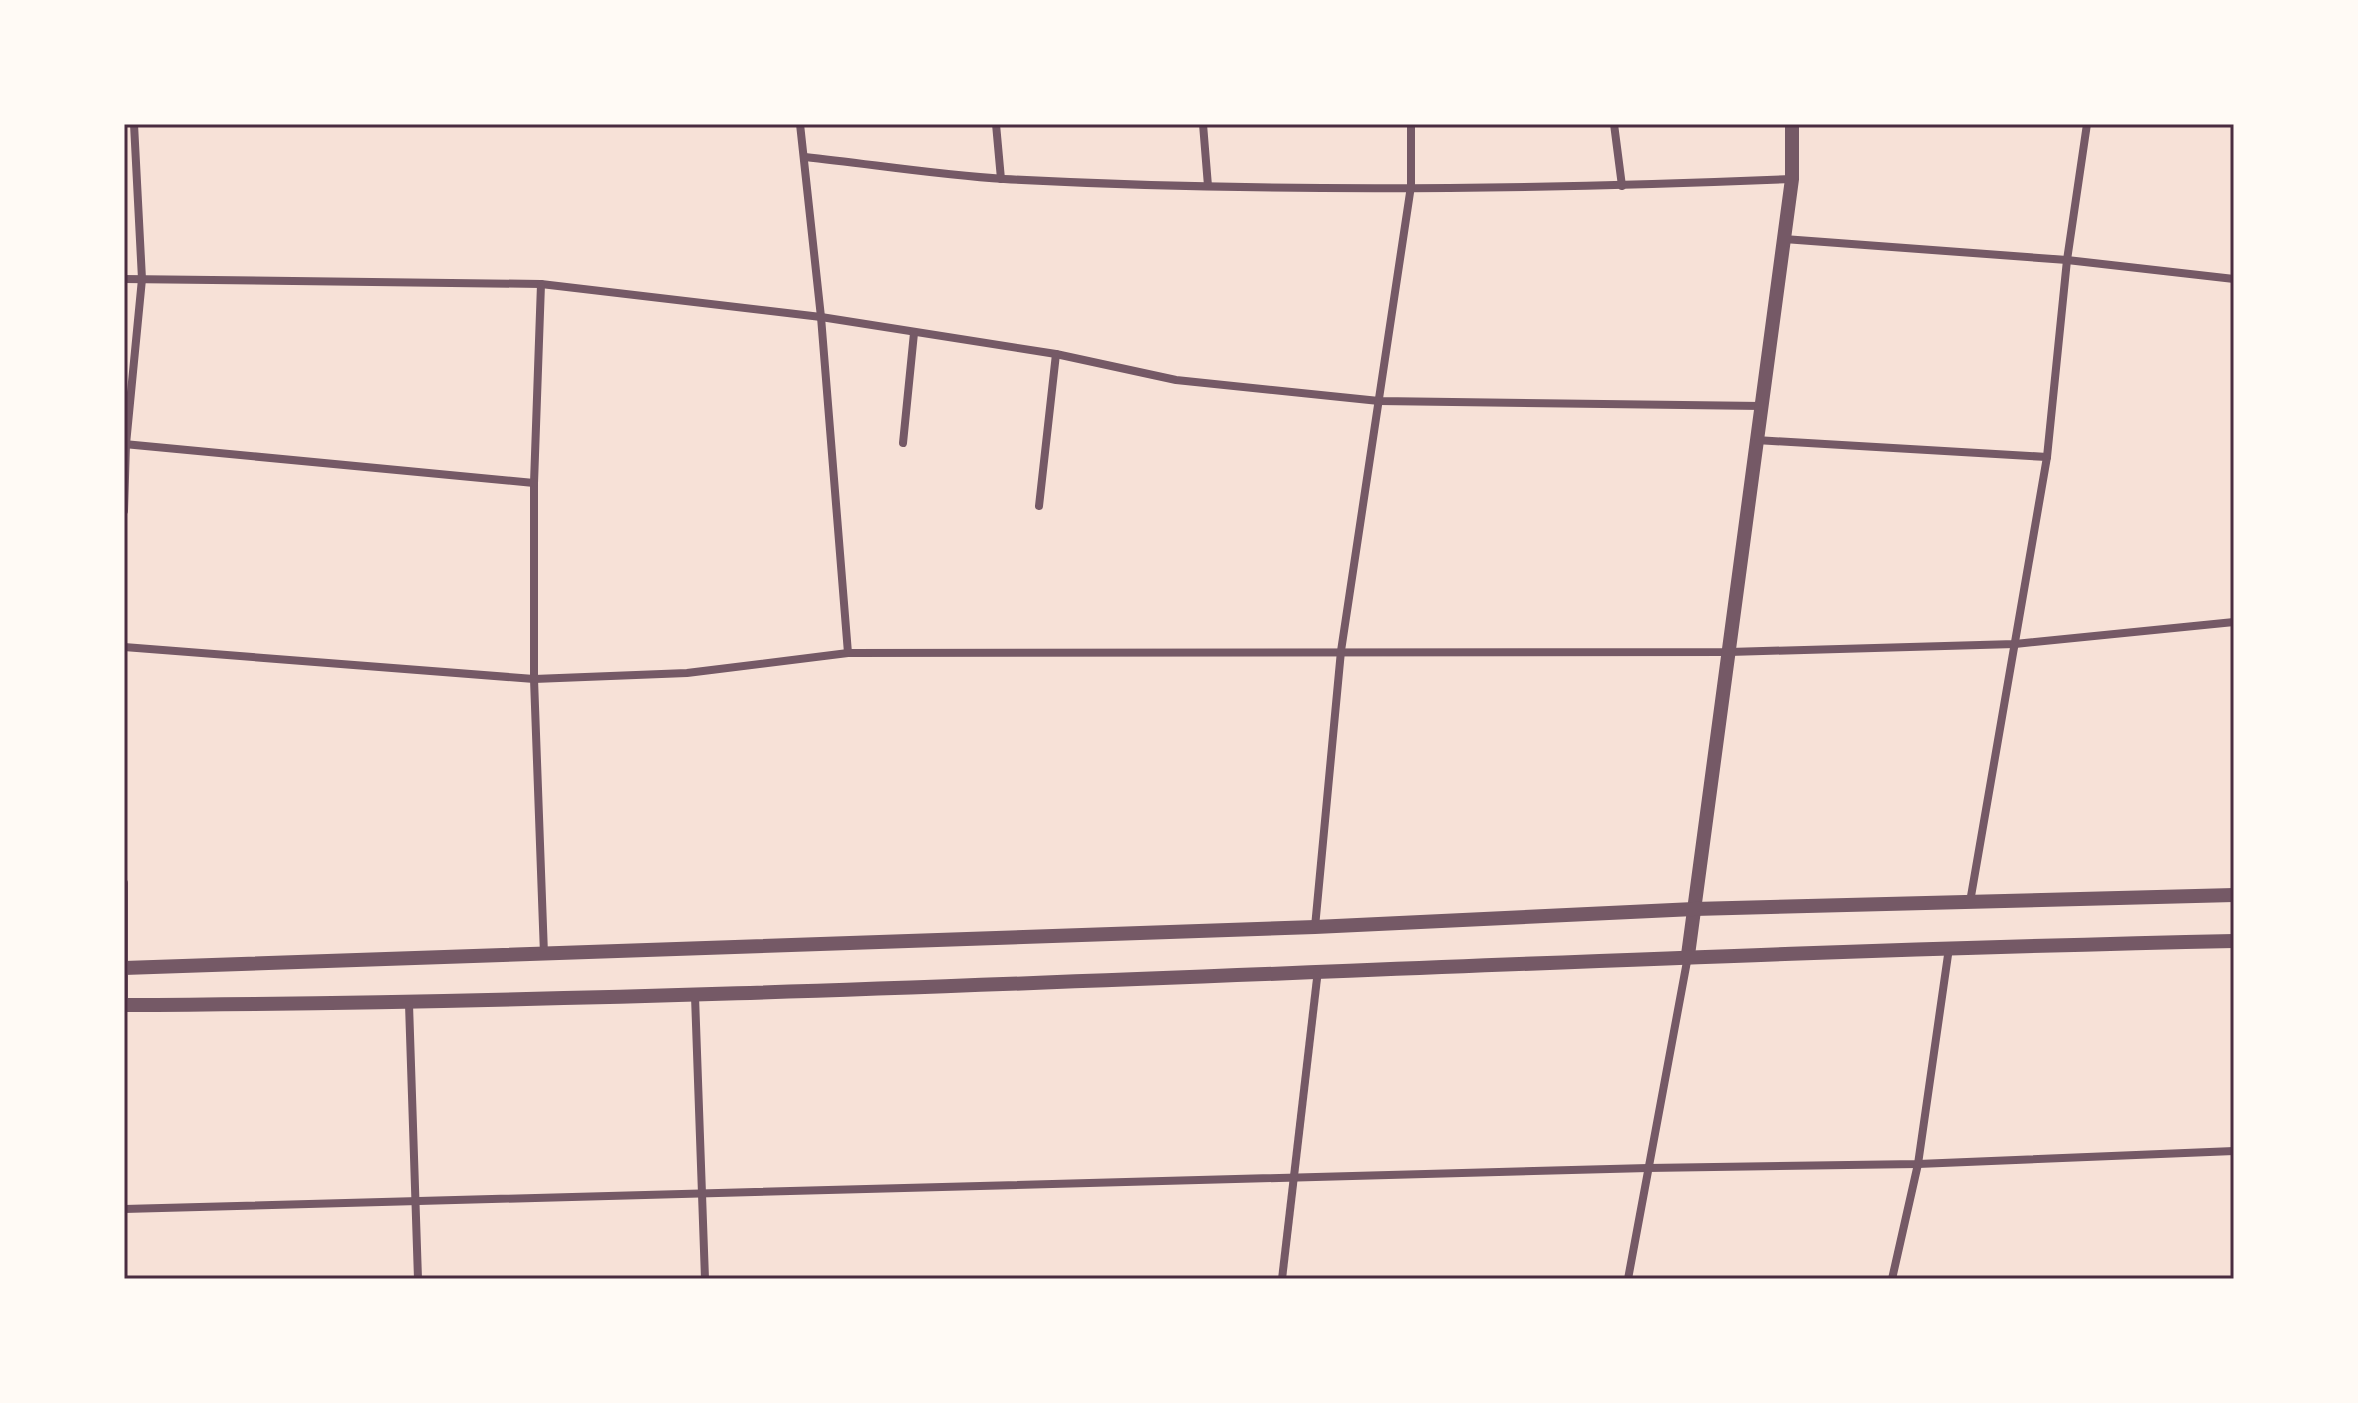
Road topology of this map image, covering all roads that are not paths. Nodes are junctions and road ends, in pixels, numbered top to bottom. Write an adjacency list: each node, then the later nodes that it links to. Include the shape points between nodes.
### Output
1 (134, 124): 18 (street)
2 (800, 124): 9 (street)
3 (996, 124): 10 (street)
4 (1203, 124): 12 (street)
5 (1411, 124): 13 (street)
6 (1614, 124): 14 (street)
7 (1792, 124): 11 (street)
8 (2087, 124): 16 (street)
9 (805, 157): 10 (street); 21 (street)
10 (1001, 179): 12 (street)
11 (1792, 179): 14 (street); 15 (street)
12 (1208, 186): 13 (street)
13 (1411, 186): 14 (street); 24 (street)
14 (1622, 186)
15 (1784, 239): 16 (street); 25 (street)
16 (2067, 260): 19 (street); 29 (street)
17 (124, 279): 18 (street)
18 (142, 279): 20 (street); 28 (street)
19 (2234, 279)
20 (541, 284): 21 (street); 30 (street)
21 (821, 317): 22 (street); 38 (street)
22 (914, 333): 23 (street); 27 (street)
23 (1056, 354): 24 (street, via 1176,380); 31 (street)
24 (1379, 401): 25 (street); 36 (street)
25 (1762, 406): 26 (street)
26 (1755, 439): 29 (street); 37 (street)
27 (903, 443)
28 (125, 444): 30 (street); 32 (street)
29 (2047, 457): 34 (street)
30 (534, 483): 39 (street)
31 (1039, 506)
32 (124, 511)
33 (2234, 622): 34 (street)
34 (2015, 644): 37 (street); 42 (street)
35 (124, 647): 39 (street)
36 (1341, 651): 37 (street); 38 (street); 44 (street)
37 (1729, 652): 43 (street)
38 (848, 653): 39 (street, via 687,673)
39 (534, 679): 47 (street)
40 (124, 883): 49 (street)
41 (2234, 895): 42 (street)
42 (1969, 903): 43 (street)
43 (1694, 909): 44 (street); 48 (street)
44 (1315, 927): 47 (street)
45 (2234, 941): 46 (street)
46 (1949, 947): 48 (street); 55 (street)
47 (544, 954): 49 (street)
48 (1688, 955): 50 (street); 56 (street)
49 (125, 968): 52 (street)
50 (1318, 969): 51 (street); 57 (street)
51 (695, 996): 53 (street); 58 (street)
52 (124, 1003): 53 (street)
53 (409, 1004): 59 (street)
54 (2234, 1151): 55 (street)
55 (1918, 1164): 56 (street); 65 (street)
56 (1648, 1168): 57 (street); 64 (street)
57 (1294, 1178): 58 (street); 63 (street)
58 (704, 1193): 59 (street); 62 (street)
59 (417, 1199): 60 (street); 61 (street)
60 (124, 1209)
61 (418, 1279)
62 (705, 1279)
63 (1282, 1279)
64 (1628, 1279)
65 (1892, 1279)

